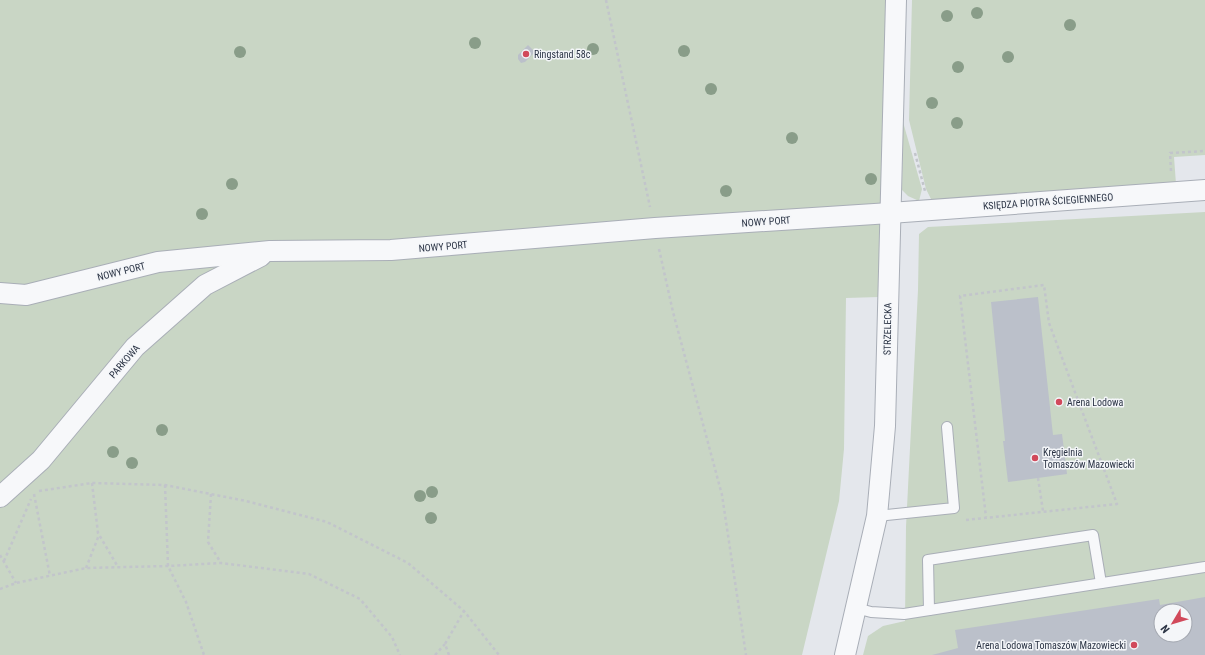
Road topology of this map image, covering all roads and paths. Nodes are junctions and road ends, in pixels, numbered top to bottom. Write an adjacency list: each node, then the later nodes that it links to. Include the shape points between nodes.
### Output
1 (606, 0): 5 (path)
2 (896, 0): 4 (street, STRZELECKA)
3 (1205, 190): 4 (street, KSIĘDZA PIOTRA ŚCIEGIENNEGO)
4 (890, 213): 5 (street, NOWY PORT); 17 (street, STRZELECKA, via 885,426)
5 (655, 228): 6 (street, NOWY PORT, via 391,250); 41 (path, via 673,312 722,495)
6 (270, 251): 7 (street, NOWY PORT, via 158,262 26,295); 15 (street, PARKOWA, via 205,285 135,347 41,460)
7 (0, 293)
8 (947, 428): 17 (lane, via 954,508)
9 (1038, 478): 16 (path)
10 (92, 483): 11 (path); 12 (path); 20 (path)
11 (165, 485): 13 (path); 24 (path)
12 (34, 492): 14 (path); 22 (path); 28 (path)
13 (211, 494): 23 (path, via 208,542); 34 (path, via 327,522 408,563)
14 (27, 495)
15 (0, 497)
16 (1043, 511): 18 (path); 18 (path, via 1117,504 1049,323 1044,285 960,296)
17 (877, 516): 32 (street, STRZELECKA)
18 (986, 517): 19 (path)
19 (964, 520)
20 (99, 534): 25 (path); 27 (path)
21 (0, 554): 22 (path)
22 (4, 561): 30 (path)
23 (221, 563): 24 (path); 37 (path, via 309,574 353,596 360,600 392,637)
24 (168, 566): 25 (path); 36 (path, via 186,602)
25 (118, 567): 27 (path)
26 (1205, 567): 29 (lane)
27 (86, 568): 28 (path)
28 (50, 576): 30 (path)
29 (1101, 583): 33 (lane); 33 (lane, via 1093,535 928,560)
30 (16, 584): 31 (path)
31 (0, 589)
32 (856, 608): 33 (lane, via 871,612 904,614); 42 (street, STRZELECKA)
33 (929, 610)
34 (464, 611): 35 (path); 40 (path)
35 (445, 644): 38 (path); 39 (path)
36 (204, 655)
37 (400, 655)
38 (434, 655)
39 (449, 655)
40 (499, 655)
41 (746, 655)
42 (845, 655)

